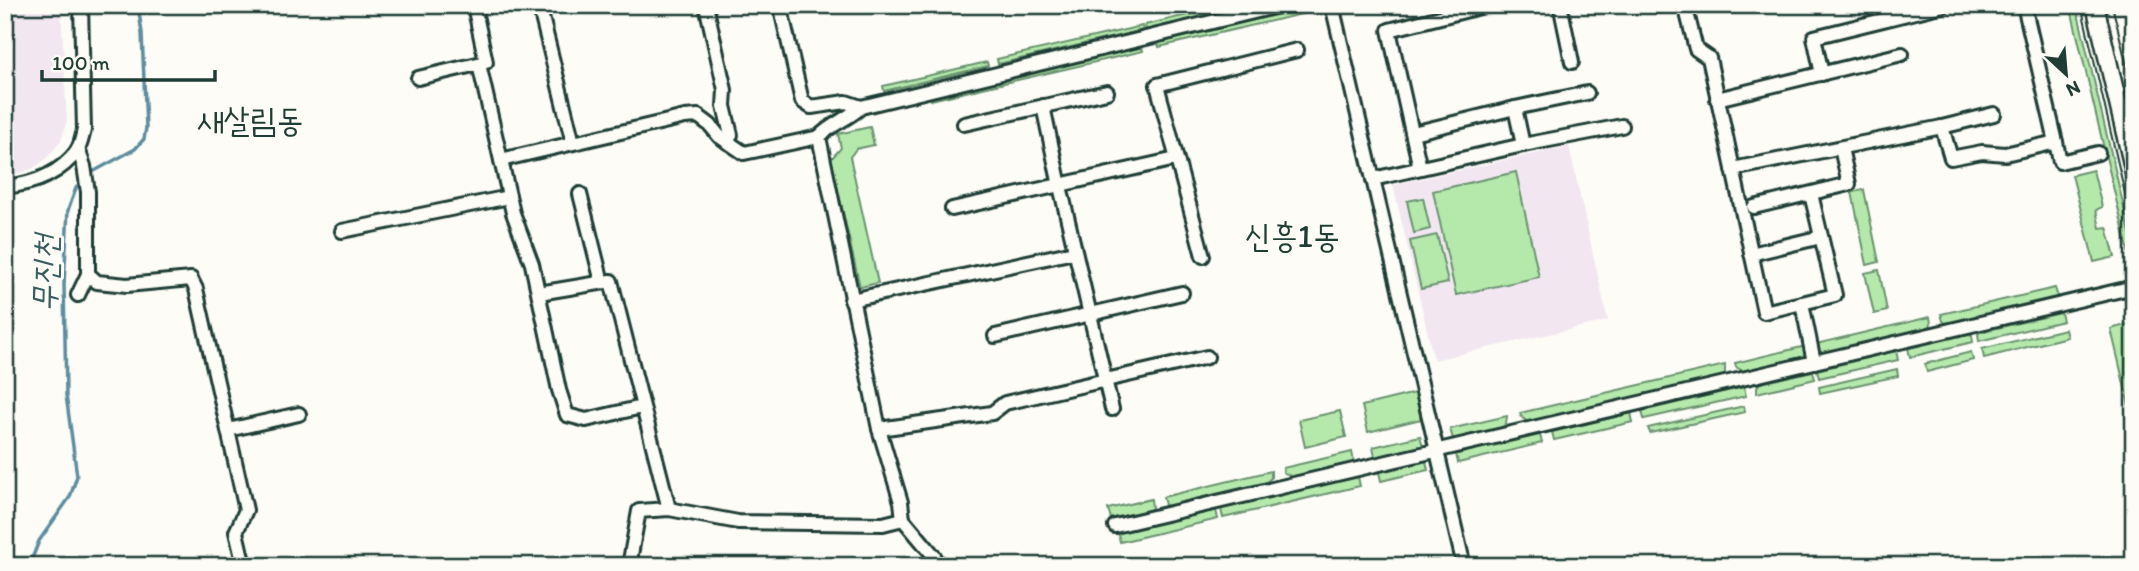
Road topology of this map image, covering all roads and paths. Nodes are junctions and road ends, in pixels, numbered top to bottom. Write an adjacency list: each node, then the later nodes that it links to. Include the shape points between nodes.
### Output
1 (81, 5): 37 (street, via 84,130)
2 (479, 5): 17 (street, via 476,15 486,62)
3 (539, 5): 34 (street)
4 (706, 5): 32 (street, via 732,135)
5 (779, 5): 24 (street, via 802,101 811,107 846,102)
6 (1282, 5): 24 (street)
7 (1332, 5): 45 (street)
8 (1488, 5): 30 (street, via 1389,30)
9 (1562, 5): 16 (street)
10 (1685, 5): 22 (street, via 1696,49 1709,58)
11 (1944, 5): 18 (street, via 1814,37)
12 (2024, 5): 33 (street)
13 (2095, 5): 38 (main road)
14 (1297, 50): 40 (street, via 1157,85)
15 (1902, 54): 18 (street)
16 (1572, 62)
17 (479, 64): 19 (street); 41 (street)
18 (1822, 74): 22 (street)
19 (418, 78)
20 (1107, 92): 23 (street)
21 (1587, 93): 25 (street)
22 (1717, 100): 43 (street)
23 (1043, 106): 27 (street); 46 (street)
24 (861, 107): 31 (street)
25 (1515, 108): 30 (street); 35 (street)
26 (1994, 114): 29 (street)
27 (964, 124)
28 (1622, 126): 35 (street)
29 (1942, 127): 33 (street, via 1951,158 1982,152 2005,154); 36 (street)
30 (1413, 133): 42 (street)
31 (819, 137): 32 (street, via 744,153); 64 (street)
32 (727, 142): 34 (street, via 698,116)
33 (2056, 142): 39 (street, via 2060,162)
34 (573, 143): 41 (street)
35 (1523, 145): 42 (street)
36 (1841, 148): 43 (street); 49 (street, via 1849,184)
37 (78, 149): 47 (street, via 48,176); 58 (street, via 88,192)
38 (2131, 152): 44 (main road)
39 (2098, 153)
40 (1176, 159): 46 (street); 57 (street)
41 (501, 160): 50 (street)
42 (1420, 168): 45 (street)
43 (1732, 169): 56 (street)
44 (2134, 172)
45 (1373, 179): 76 (street)
46 (1059, 186): 52 (street); 55 (street)
47 (5, 187)
48 (580, 194): 59 (street)
49 (1811, 194): 51 (street); 54 (street)
50 (509, 197): 53 (street); 61 (street)
51 (1754, 207)
52 (952, 209)
53 (342, 231)
54 (1821, 237): 56 (street); 65 (street, via 1835,295)
55 (1074, 252): 64 (street); 66 (street)
56 (1751, 254): 65 (street, via 1764,312)
57 (1203, 256)
58 (88, 274): 63 (street); 75 (street, via 97,282 127,285 191,279)
59 (602, 282): 61 (street); 71 (street, via 611,281)
60 (2134, 287): 69 (street)
61 (539, 293): 71 (street, via 567,415 586,420)
62 (1182, 293): 66 (street)
63 (78, 295)
64 (851, 300): 74 (street)
65 (1802, 303): 69 (street)
66 (1090, 314): 67 (street); 70 (street)
67 (995, 337)
68 (1207, 357): 70 (street)
69 (1814, 362): 76 (street)
70 (1105, 380): 72 (street); 74 (street, via 1004,403 992,413)
71 (642, 407): 77 (street)
72 (1112, 409)
73 (299, 414): 75 (street)
74 (879, 429): 78 (street)
75 (228, 430): 80 (street, via 246,510 236,532)
76 (1437, 451): 79 (street); 83 (street)
77 (669, 509): 78 (street, via 738,522 883,524); 81 (street, via 639,511)
78 (903, 519): 82 (street)
79 (1115, 526)
80 (244, 566)
81 (629, 566)
82 (939, 566)
83 (1464, 566)

